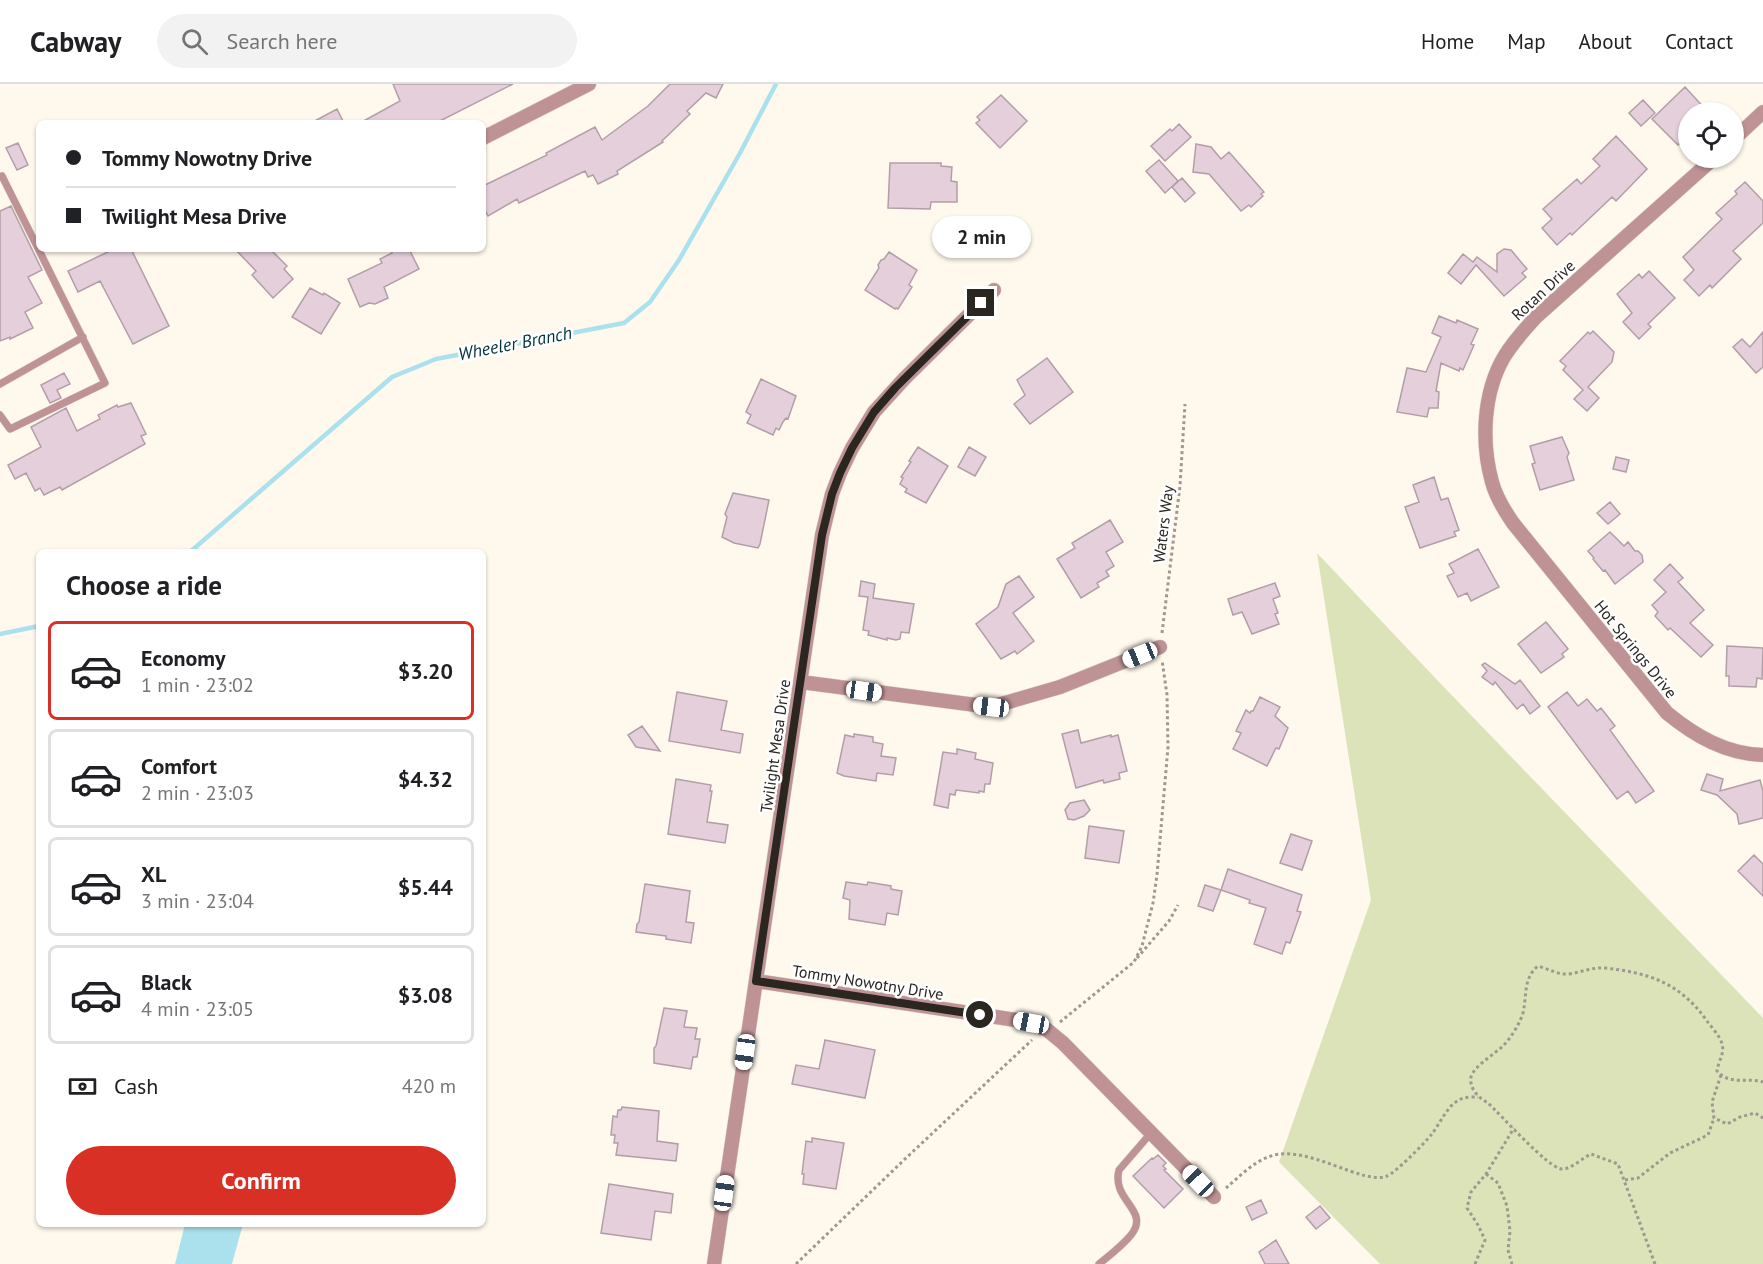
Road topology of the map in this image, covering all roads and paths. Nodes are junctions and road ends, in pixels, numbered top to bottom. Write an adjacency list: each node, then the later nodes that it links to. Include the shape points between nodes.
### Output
1 (589, 84): 4 (street)
2 (1763, 112): 3 (street)
3 (1744, 130)
4 (486, 136)
5 (1703, 168): 14 (street, Rotan Drive, via 1536,317 1503,359 1487,411 1486,456 1496,493)
6 (0, 177): 7 (lane)
7 (36, 244)
8 (40, 252): 10 (lane)
9 (994, 290): 16 (street, Twilight Mesa Drive, via 886,397 852,448 826,516)
10 (83, 337): 11 (lane); 13 (lane, via 105,383 10,429)
11 (0, 384)
12 (1185, 404): 15 (path, Waters Way, via 1180,486)
13 (0, 415)
14 (1513, 523): 17 (street, Hot Springs Drive, via 1668,713 1715,744)
15 (1160, 647): 16 (street, via 1059,687 991,707); 19 (path, Waters Way, via 1167,695 1168,747 1153,903)
16 (801, 682): 20 (street, Twilight Mesa Drive)
17 (1763, 754)
18 (1178, 905): 19 (path)
19 (1134, 962): 21 (path, via 1076,1011)
20 (756, 981): 21 (street, Tommy Nowotny Drive, via 1016,1020); 32 (street, Twilight Mesa Drive)
21 (1046, 1029): 28 (street); 33 (path)
22 (1720, 1075): 23 (path, via 1736,1081); 24 (path, via 1717,1071 1722,1045 1715,1031 1699,1010 1668,983 1647,975 1603,968 1568,974 1538,966 1529,975 1516,1030 1471,1076); 25 (path, via 1712,1102)
23 (1763, 1082)
24 (1478, 1097): 27 (path); 31 (path, via 1454,1103 1423,1145 1387,1176 1371,1177 1296,1154 1273,1155)
25 (1714, 1118): 26 (path, via 1727,1124 1755,1113); 30 (path, via 1708,1135 1670,1153 1638,1178)
26 (1763, 1118)
27 (1514, 1128): 29 (path); 30 (path, via 1558,1169 1569,1168 1591,1154 1598,1155 1618,1164)
28 (1151, 1133): 31 (street); 34 (lane, via 1117,1177 1121,1194 1136,1214 1136,1228)
29 (1486, 1174): 35 (path, via 1471,1192 1467,1208 1485,1240); 36 (path, via 1498,1183 1507,1206)
30 (1625, 1180): 37 (path)
31 (1214, 1197)
32 (714, 1264)
33 (796, 1264)
34 (1099, 1264)
35 (1475, 1264)
36 (1512, 1264)
37 (1654, 1264)

